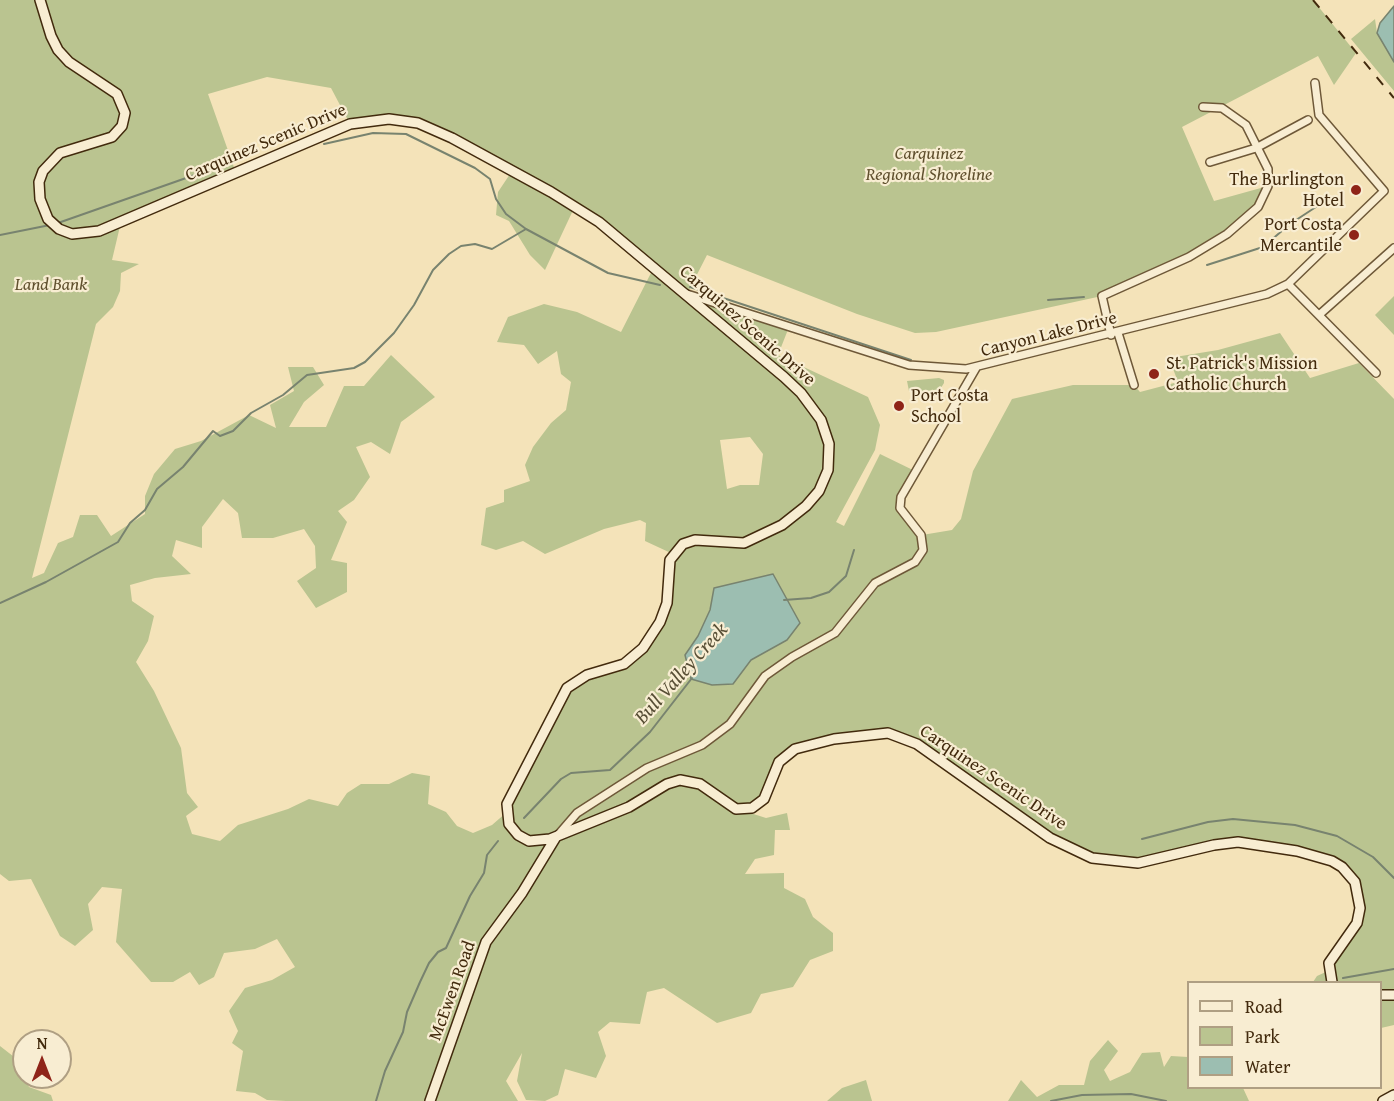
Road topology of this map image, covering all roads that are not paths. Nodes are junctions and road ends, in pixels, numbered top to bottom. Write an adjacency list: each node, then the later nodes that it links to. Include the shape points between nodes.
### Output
1 (40, 0): 9 (street, Carquinez Scenic Drive, via 51,36 63,57 117,94 125,113 122,126 112,137 60,153 46,165 39,192 48,219 59,229 72,234 99,231 339,128 371,120 399,120 442,133 564,199)
2 (1315, 82): 8 (street, Canyon Lake Drive, via 1319,115 1384,190)
3 (1203, 107): 5 (street, via 1222,108 1246,125)
4 (1308, 120): 5 (street)
5 (1256, 148): 6 (street); 11 (street, via 1268,169 1269,181 1257,207 1227,234 1189,257 1102,296)
6 (1210, 162)
7 (1394, 248): 10 (street)
8 (1288, 285): 10 (street); 11 (street, Canyon Lake Drive)
9 (687, 294): 12 (street, Canyon Lake Drive, via 909,365); 15 (street, Carquinez Scenic Drive, via 808,401 827,435 828,470 819,491 806,506 761,537 737,544 695,540 677,548 668,567 663,613 643,648 624,664 586,675 567,688 510,798 507,812 509,824 523,839)
10 (1319, 315): 13 (street)
11 (1115, 334): 12 (street, Canyon Lake Drive); 14 (street)
12 (976, 368): 15 (street, via 901,497 900,508 921,535 923,550 915,562 875,583 835,633 765,676 730,724 702,745 647,768 577,813)
13 (1376, 373)
14 (1134, 385)
15 (556, 837): 16 (street, Carquinez Scenic Drive, via 629,807 680,780 700,784 736,809 752,808 764,799 779,762 795,749 857,736 896,735 927,750 1050,838 1092,858 1138,863 1238,842 1286,848 1332,861 1355,882 1360,908 1357,923 1329,963); 18 (street, McEwen Road, via 486,942)
16 (1332, 981)
17 (1394, 1095): 19 (street)
18 (430, 1101)
19 (1383, 1101)

